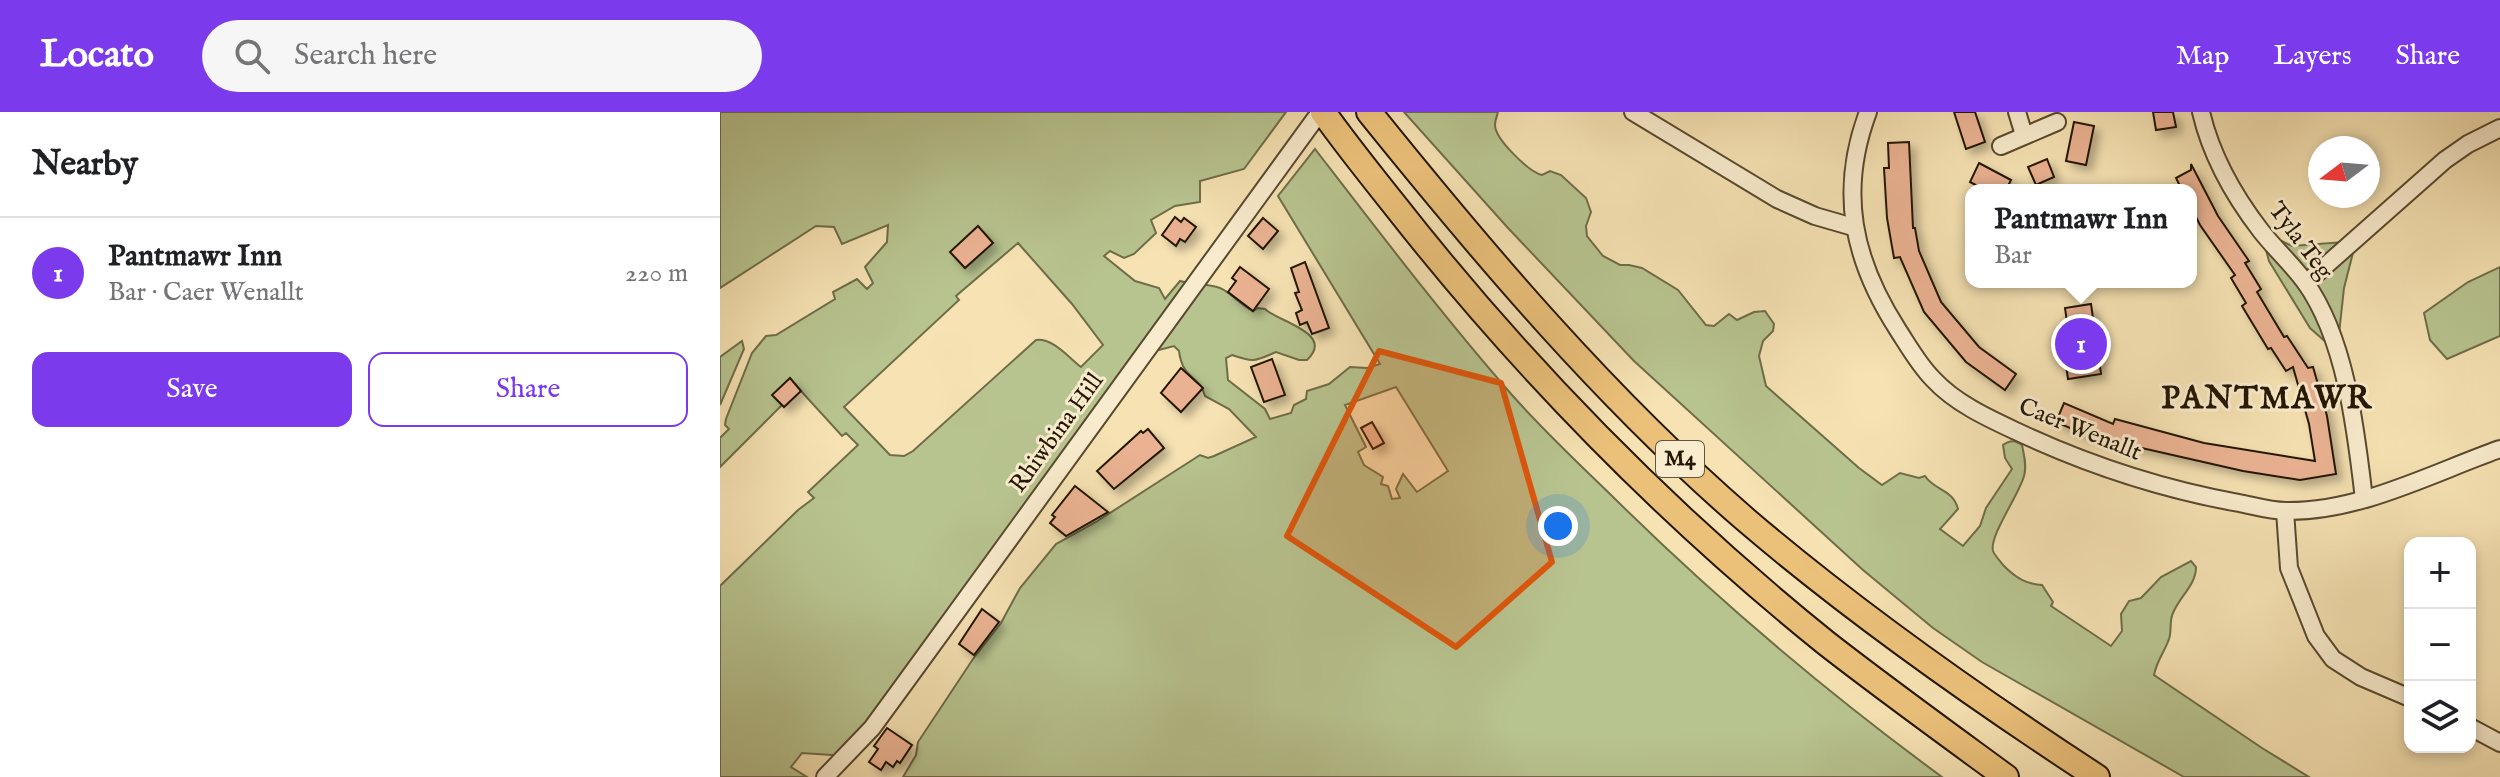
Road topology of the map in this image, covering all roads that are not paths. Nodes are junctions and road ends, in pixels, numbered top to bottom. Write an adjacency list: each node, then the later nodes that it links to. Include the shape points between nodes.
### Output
1 (1322, 112): 16 (highway, M4, via 1486,317 1582,418 1769,595); 21 (street, Rhiwbina Hill, via 872,728)
2 (1369, 112): 20 (highway, M4, via 1511,283 1664,444 1834,592)
3 (1633, 112): 11 (street, via 1777,199)
4 (1868, 112): 11 (street, Caer Wenallt, via 1853,176)
5 (2017, 112): 9 (street)
6 (2201, 112): 12 (street, Tyla Teg, via 2239,199)
7 (2057, 122): 9 (street)
8 (2500, 128): 12 (street, via 2445,160)
9 (2024, 135): 10 (street)
10 (2001, 146)
11 (1853, 227): 15 (street, Caer Wenallt, via 1887,313 1933,380 1964,404 2052,447 2145,483)
12 (2306, 283): 14 (street, Tyla Teg, via 2337,352 2355,423)
13 (2500, 449): 14 (street, Caer Wenallt)
14 (2364, 499): 15 (street, Caer Wenallt)
15 (2285, 511): 17 (street, via 2289,568 2316,636 2333,659)
16 (1891, 693): 22 (highway, M4); 23 (highway, M4)
17 (2404, 695)
18 (2476, 730): 19 (street)
19 (2500, 743)
20 (2048, 745): 24 (highway, M4); 25 (highway, M4)
21 (825, 777)
22 (2006, 777)
23 (2021, 777)
24 (2097, 777)
25 (2112, 777)

